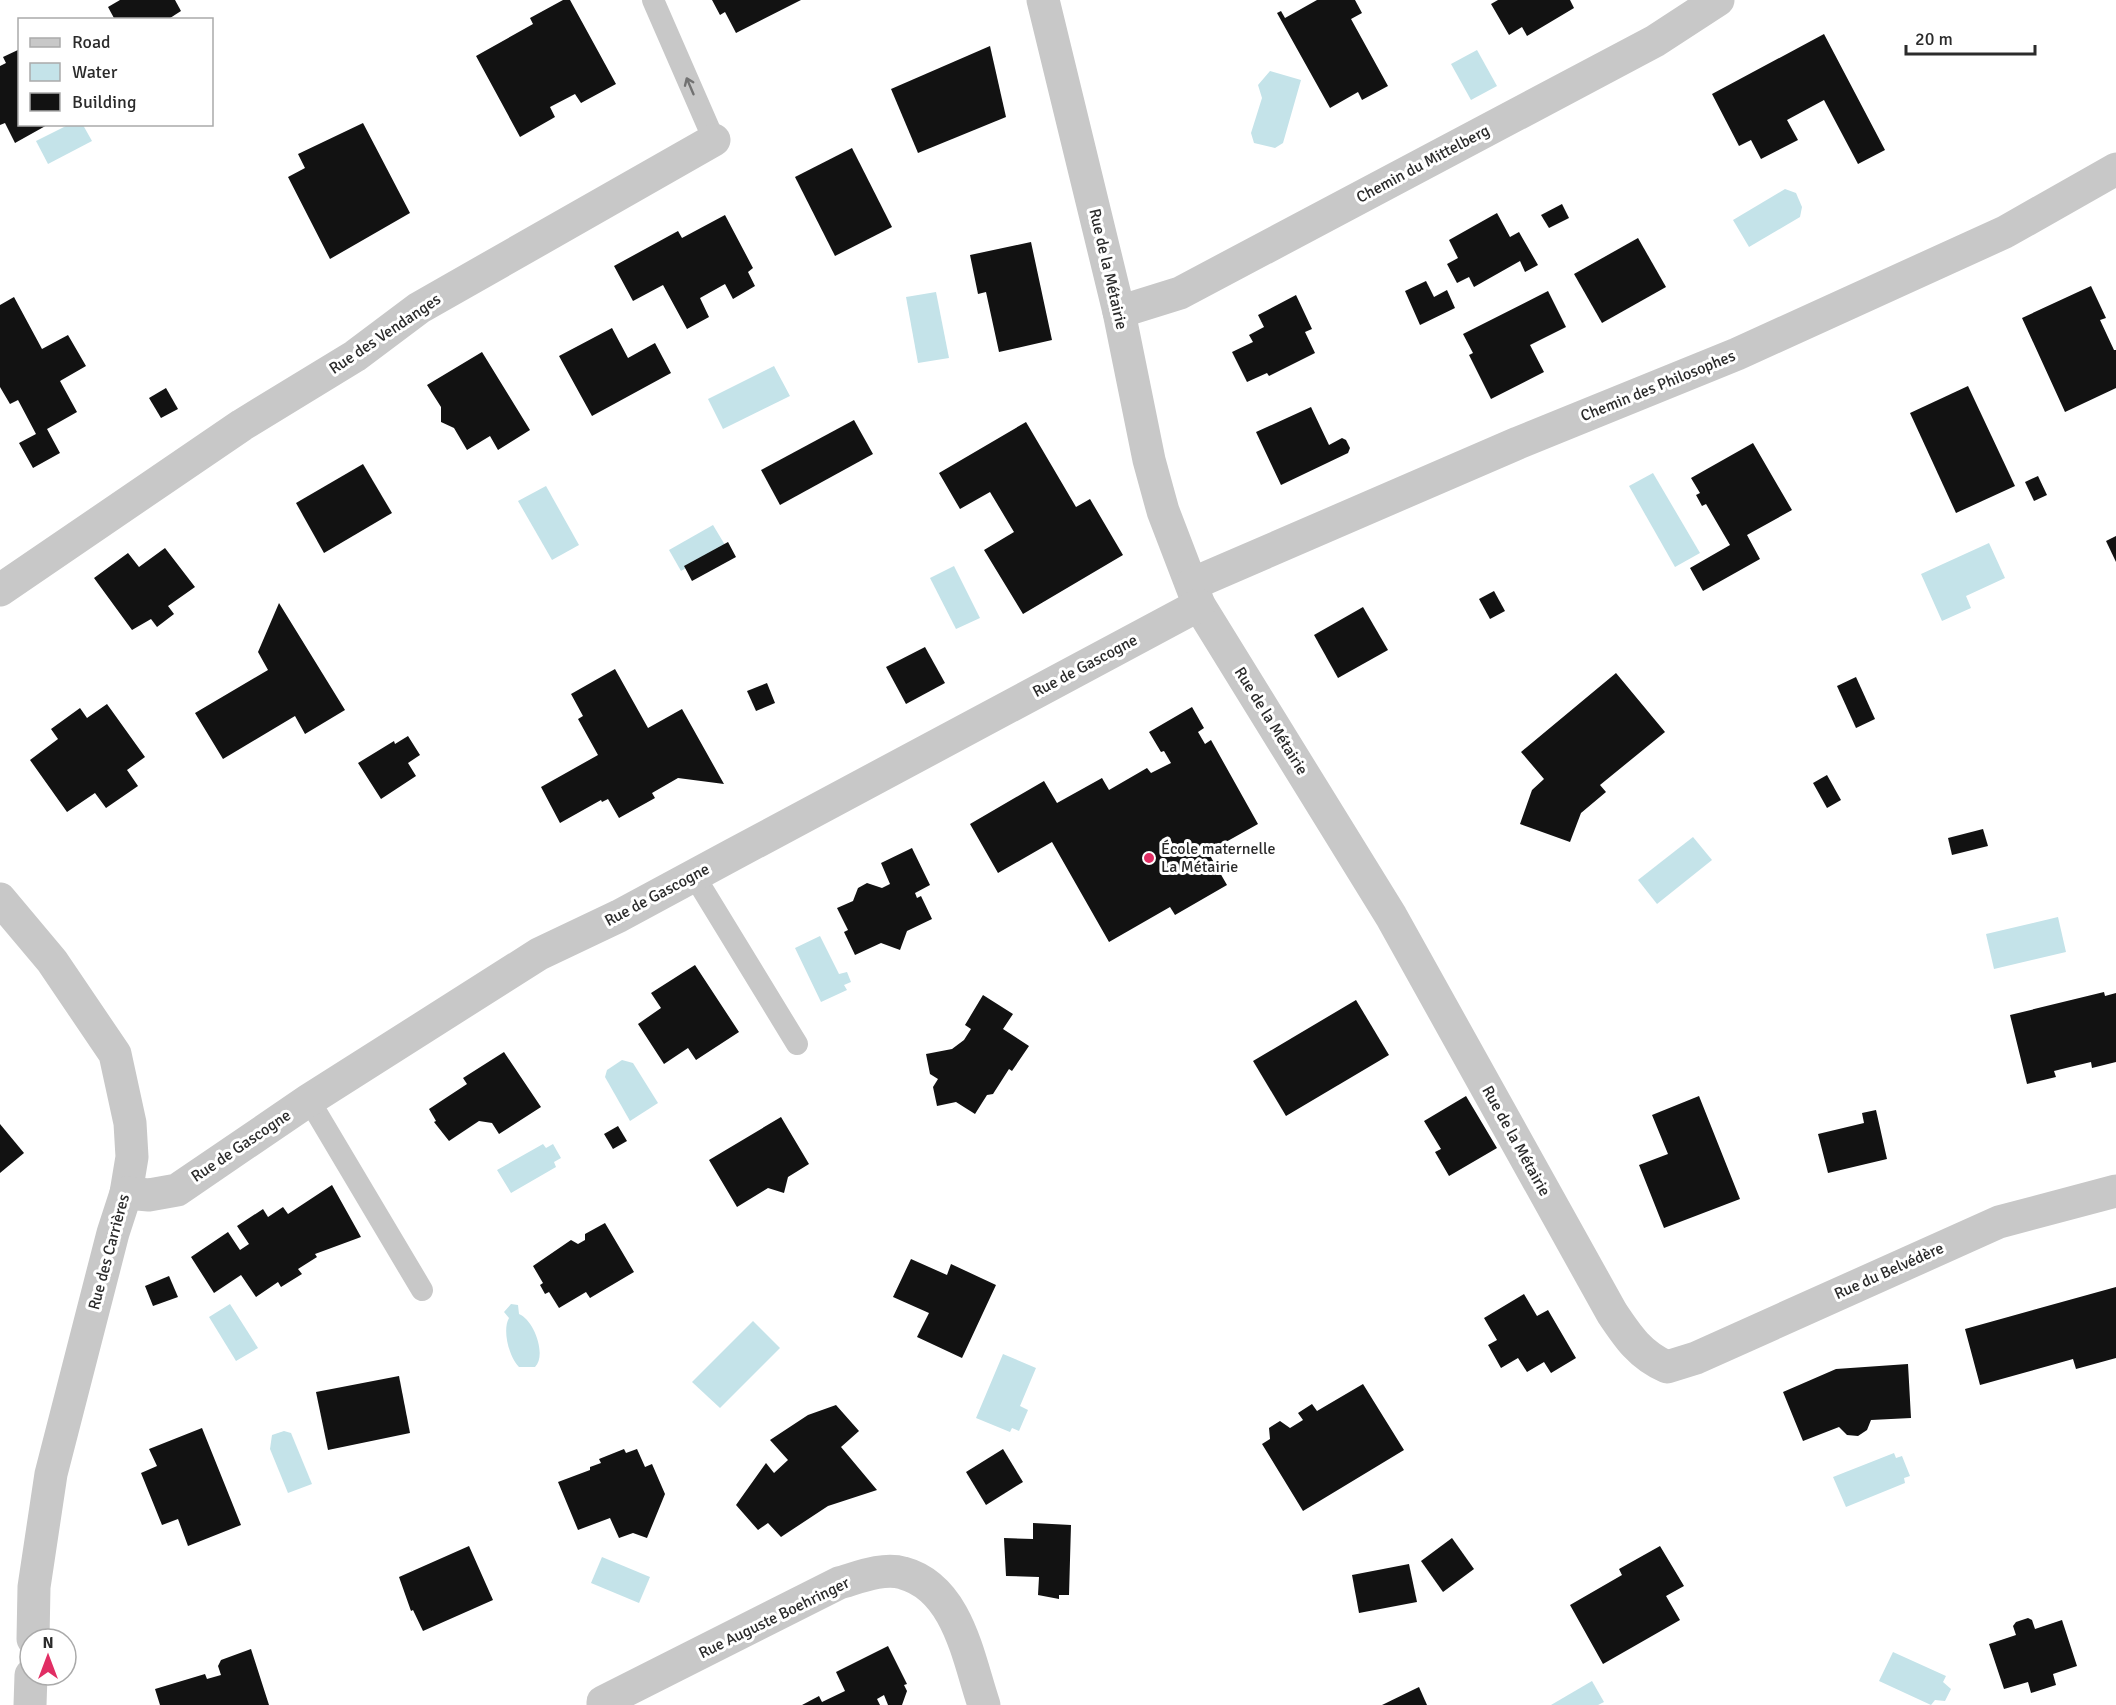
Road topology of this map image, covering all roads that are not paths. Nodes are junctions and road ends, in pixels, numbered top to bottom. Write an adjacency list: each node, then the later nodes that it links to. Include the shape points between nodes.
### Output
1 (653, 0): 4 (lane, Rue des Vendanges, one-way to 1)
2 (1043, 0): 6 (street, Rue de la Métairie)
3 (1719, 0): 6 (street, Chemin du Mittelberg, via 1655,40 1180,293)
4 (714, 140): 7 (street, Rue des Vendanges, via 419,308 355,356 242,425)
5 (2116, 169): 8 (street, Chemin des Philosophes, via 2005,232 1737,354 1518,443)
6 (1119, 312): 8 (street, Rue de la Métairie, via 1149,460 1163,511)
7 (0, 590)
8 (1195, 595): 9 (street, Rue de Gascogne); 16 (street, Rue de la Métairie, via 1391,916 1612,1313 1648,1359)
9 (695, 877): 11 (lane); 12 (street, Rue de Gascogne, via 538,954)
10 (0, 899): 14 (street, Rue des Carrières, via 52,961 115,1054 130,1124 132,1157)
11 (797, 1044)
12 (309, 1100): 14 (street, Rue de Gascogne, via 177,1190 150,1195); 15 (lane)
13 (2116, 1191): 16 (street, Rue du Belvédère, via 1999,1222 1696,1358)
14 (126, 1192): 17 (street, Rue des Carrières, via 51,1474 34,1587)
15 (422, 1290)
16 (1667, 1367)
17 (33, 1627)
18 (31, 1687): 19 (street)
19 (30, 1705)
20 (603, 1705): 21 (street, Rue Auguste Boehringer, via 839,1583 873,1574 902,1572 934,1589 952,1612)
21 (984, 1705)

